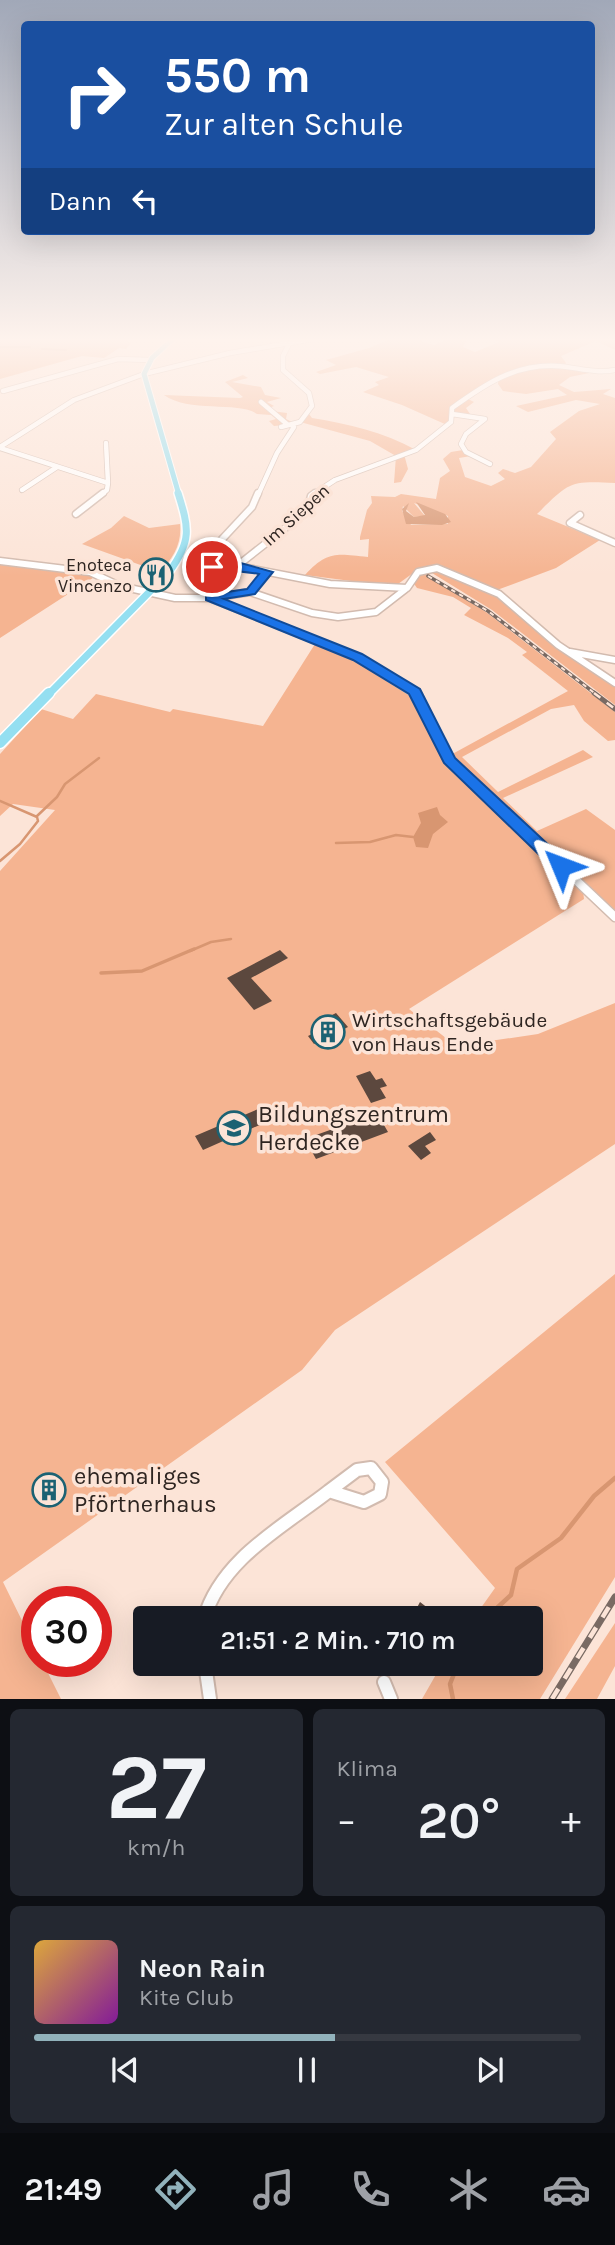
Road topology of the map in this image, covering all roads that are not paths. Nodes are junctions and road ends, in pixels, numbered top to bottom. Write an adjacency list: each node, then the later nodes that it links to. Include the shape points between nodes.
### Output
1 (47, 417): 10 (street)
2 (156, 417): 22 (main road, via 187,537 183,553)
3 (280, 417): 7 (street)
4 (304, 417): 7 (street)
5 (452, 417): 19 (street, Im Siepen, via 416,450 318,490 307,511)
6 (474, 417): 11 (street, via 485,419 461,444 466,452)
7 (289, 425): 8 (street, via 293,427); 8 (street, via 280,428)
8 (289, 435): 19 (street, via 252,507 198,565)
9 (106, 443): 13 (street)
10 (0, 448): 12 (street)
11 (489, 464)
12 (57, 467): 13 (street); 14 (street)
13 (108, 483): 15 (street, via 103,494)
14 (22, 490)
15 (76, 514)
16 (580, 515): 17 (street, via 570,523)
17 (615, 543)
18 (0, 561): 22 (street, via 90,572 120,586)
19 (237, 566): 20 (street)
20 (267, 572): 21 (street, via 330,584); 23 (street)
21 (407, 588): 23 (street, via 376,612 338,617); 25 (street, via 415,573 428,567 440,569 499,594)
22 (150, 592): 24 (street); 28 (main road)
23 (250, 592): 24 (street)
24 (210, 598): 29 (street, via 357,657 415,692 449,760)
25 (570, 652): 26 (street); 27 (street)
26 (615, 660)
27 (615, 683)
28 (0, 743)
29 (615, 917)
30 (330, 1491): 31 (street, via 238,1561 221,1578)
31 (208, 1606)
32 (207, 1676): 34 (street)
33 (384, 1682): 35 (street)
34 (210, 1699)
35 (391, 1699)

